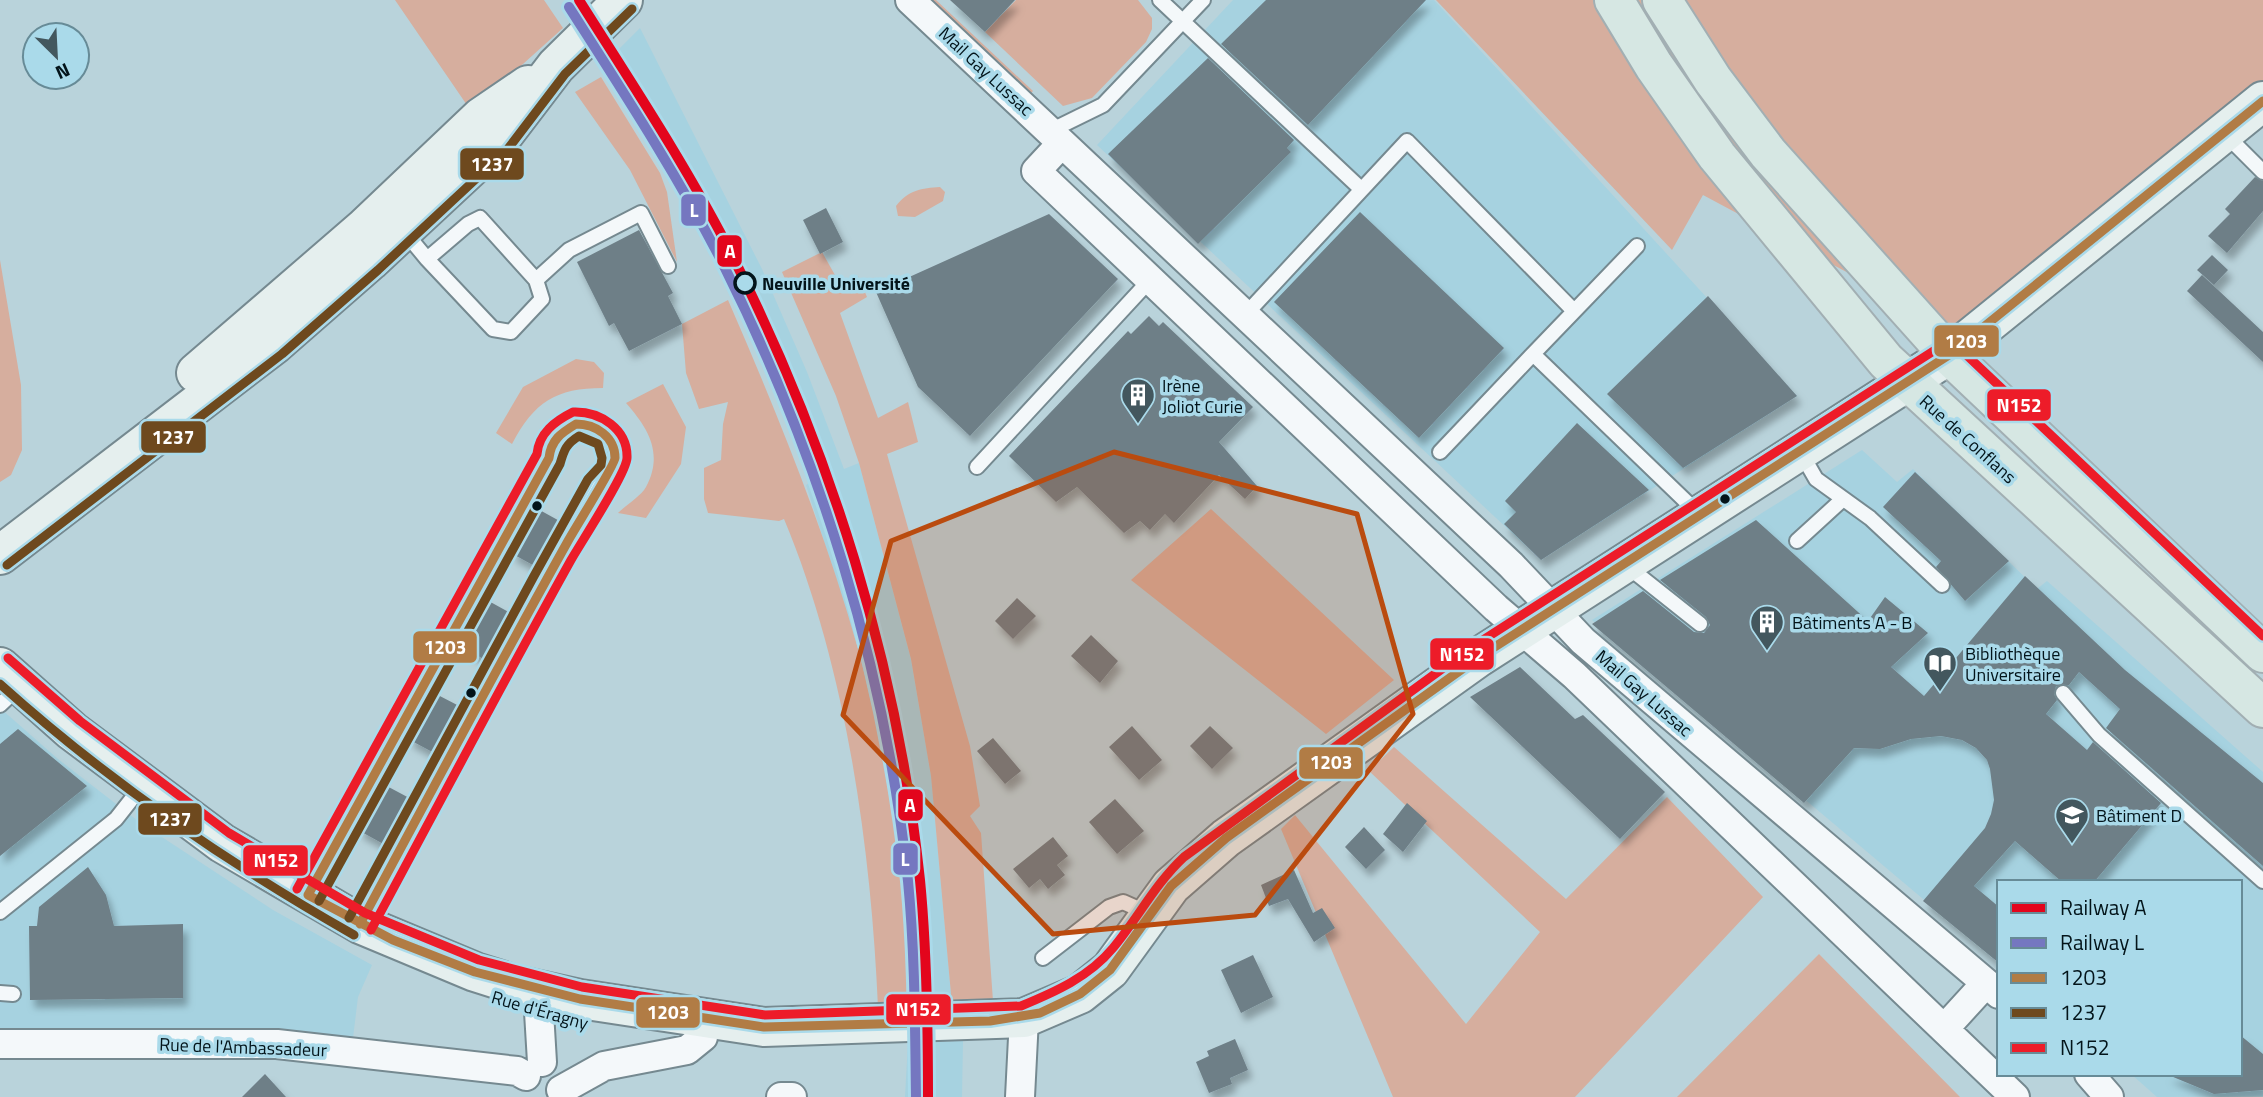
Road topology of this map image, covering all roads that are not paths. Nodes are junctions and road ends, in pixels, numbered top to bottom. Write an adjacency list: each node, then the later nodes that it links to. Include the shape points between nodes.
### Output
1 (623, 0): 13 (street, via 556,66 498,142)
2 (910, 0): 10 (street, Mail Gay Lussac)
3 (1160, 0): 7 (lane)
4 (1203, 0): 7 (lane)
5 (1614, 0): 23 (main road, Rue de Conflans, via 1717,156)
6 (1662, 0): 22 (main road, via 1713,80 1768,153)
7 (1182, 22): 10 (lane, via 1103,105); 12 (lane)
8 (2263, 101): 9 (street, Rue d'Éragny)
9 (2224, 133): 11 (lane); 22 (street, Rue d'Éragny)
10 (1056, 137): 15 (street, Mail Gay Lussac); 18 (street, Mail Gay Lussac, via 1035,171)
11 (2263, 172)
12 (1361, 189): 19 (lane, via 1407,141); 20 (lane)
13 (409, 228): 17 (lane, via 468,224 480,218); 17 (lane, via 493,329 511,332 542,299); 31 (street, via 265,316); 33 (street, via 275,344)
14 (1637, 246): 19 (lane)
15 (1177, 250): 18 (street); 20 (street, Mail Gay Lussac)
16 (668, 266): 17 (lane, via 641,213 569,250)
17 (536, 280)
18 (1150, 280): 25 (street, Mail Gay Lussac); 28 (lane)
19 (1574, 310): 21 (lane)
20 (1245, 314): 24 (street, Mail Gay Lussac)
21 (1533, 354): 26 (lane); 30 (lane)
22 (1948, 355): 23 (street, Rue d'Éragny); 39 (main road)
23 (1907, 384): 27 (street, Rue d'Éragny); 42 (main road, Rue de Conflans)
24 (1319, 386): 25 (street); 36 (street, Mail Gay Lussac)
25 (1294, 415): 38 (street, Mail Gay Lussac)
26 (1440, 452)
27 (1800, 452): 29 (lane, via 1816,479); 30 (street, Rue d'Éragny)
28 (977, 467)
29 (1843, 499): 32 (lane); 35 (lane)
30 (1700, 514): 34 (street, Rue d'Éragny)
31 (0, 526)
32 (1797, 541)
33 (0, 555)
34 (1624, 563): 36 (street, Rue d'Éragny); 37 (lane)
35 (1942, 585)
36 (1555, 609): 38 (street, Rue d'Éragny); 50 (street, Mail Gay Lussac, via 1595,651)
37 (1700, 624)
38 (1523, 630): 47 (street, Rue d'Éragny, via 1226,838 1171,886); 55 (street, Mail Gay Lussac)
39 (2263, 653)
40 (7, 686): 43 (street, Rue d'Éragny)
41 (2063, 693): 44 (lane, via 2099,735)
42 (2263, 708)
43 (142, 786): 45 (street, Rue d'Éragny, via 222,843); 46 (lane, via 116,819)
44 (2263, 881)
45 (308, 895): 48 (street, Rue d'Éragny); 48 (lane, via 476,594 549,458 553,441 576,424 597,428 613,446 612,471 599,485 551,571)
46 (0, 912)
47 (1152, 914): 49 (lane, via 1123,902 1109,907); 53 (street, Rue d'Éragny, via 1122,957 1097,981 1064,1002)
48 (377, 932): 51 (street, Rue d'Éragny, via 516,985); 52 (street, Rue d'Éragny, via 440,980)
49 (1043, 958)
50 (1994, 982): 55 (street, Mail Gay Lussac)
51 (618, 1003): 52 (street, via 611,1012 550,1006); 54 (street, Rue d'Éragny)
52 (539, 1012): 56 (street, Rue d'Éragny, via 594,1026); 59 (street)
53 (1007, 1019): 54 (street, Rue d'Éragny); 62 (street)
54 (764, 1027): 56 (street, Rue d'Éragny)
55 (1944, 1029): 63 (street, Mail Gay Lussac)
56 (703, 1037): 59 (street, via 687,1049)
57 (0, 1044): 59 (street, Rue de l'Ambassadeur, via 277,1044 517,1071)
58 (2091, 1076): 64 (street)
59 (543, 1084)
60 (781, 1097): 61 (street)
61 (792, 1097)
62 (1020, 1097)
63 (2015, 1097)
64 (2109, 1097)

